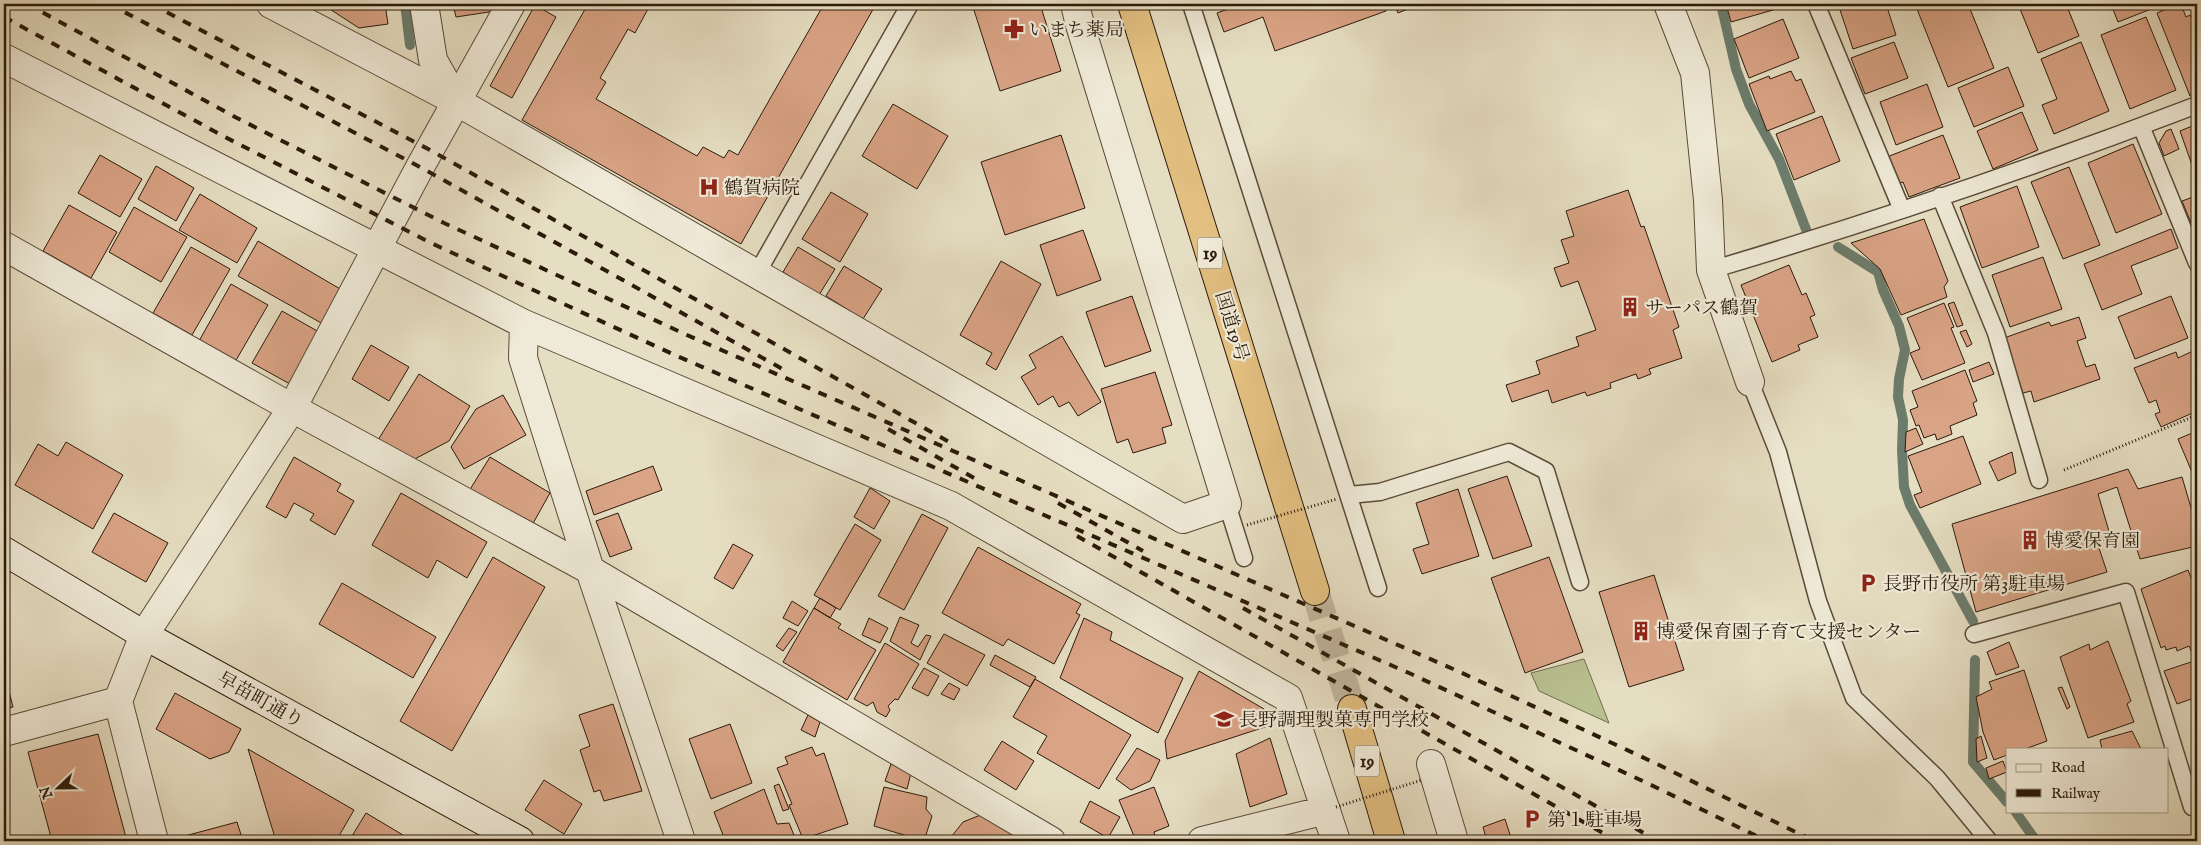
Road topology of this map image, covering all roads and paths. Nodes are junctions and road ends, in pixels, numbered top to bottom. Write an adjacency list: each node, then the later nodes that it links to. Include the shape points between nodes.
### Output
1 (271, 4): 11 (street)
2 (424, 4): 11 (street, via 432,60)
3 (511, 4): 11 (street)
4 (910, 4): 20 (lane)
5 (1075, 4): 27 (street)
6 (1132, 4): 34 (highway, 国道19号 / 19)
7 (1191, 4): 26 (lane)
8 (1668, 4): 19 (street, via 1695,73 1708,200)
9 (1816, 4): 15 (lane)
10 (4, 58): 17 (street)
11 (456, 101): 17 (street); 20 (street)
12 (2197, 104): 13 (lane)
13 (2141, 126): 14 (lane); 18 (lane)
14 (1940, 196): 15 (lane); 25 (lane, via 1996,333)
15 (1902, 210): 19 (lane)
16 (4, 246): 23 (street)
17 (378, 249): 21 (street); 23 (street)
18 (2197, 263)
19 (1711, 270): 22 (street)
20 (756, 275): 27 (street, via 1183,519)
21 (524, 324): 31 (street, via 523,358); 42 (street, via 951,506 1288,698)
22 (1750, 382): 51 (lane, via 1778,452 1818,601 1854,698 1937,778)
23 (292, 408): 31 (street); 36 (street)
24 (2197, 416): 25 (path)
25 (2039, 480)
26 (1343, 497): 28 (path, bridge); 32 (lane, via 1380,492 1510,452 1546,471); 33 (lane)
27 (1227, 504): 30 (lane)
28 (1247, 525)
29 (4, 551): 36 (street, 早苗町通り)
30 (1244, 558)
31 (590, 570): 45 (street); 46 (street)
32 (1580, 582)
33 (1378, 588)
34 (1315, 591)
35 (1974, 634): 41 (lane, via 2126,592 2192,806)
36 (144, 635): 37 (street); 44 (street, 早苗町通り)
37 (118, 700): 39 (street); 43 (street)
38 (1352, 709): 49 (highway, 19)
39 (4, 732)
40 (1426, 772): 42 (path, bridge); 50 (street)
41 (2197, 805)
42 (1331, 808): 47 (street); 48 (street)
43 (154, 841)
44 (520, 841)
45 (681, 841)
46 (1051, 841)
47 (1202, 841)
48 (1336, 841)
49 (1391, 841)
50 (1454, 841)
51 (1989, 841)

